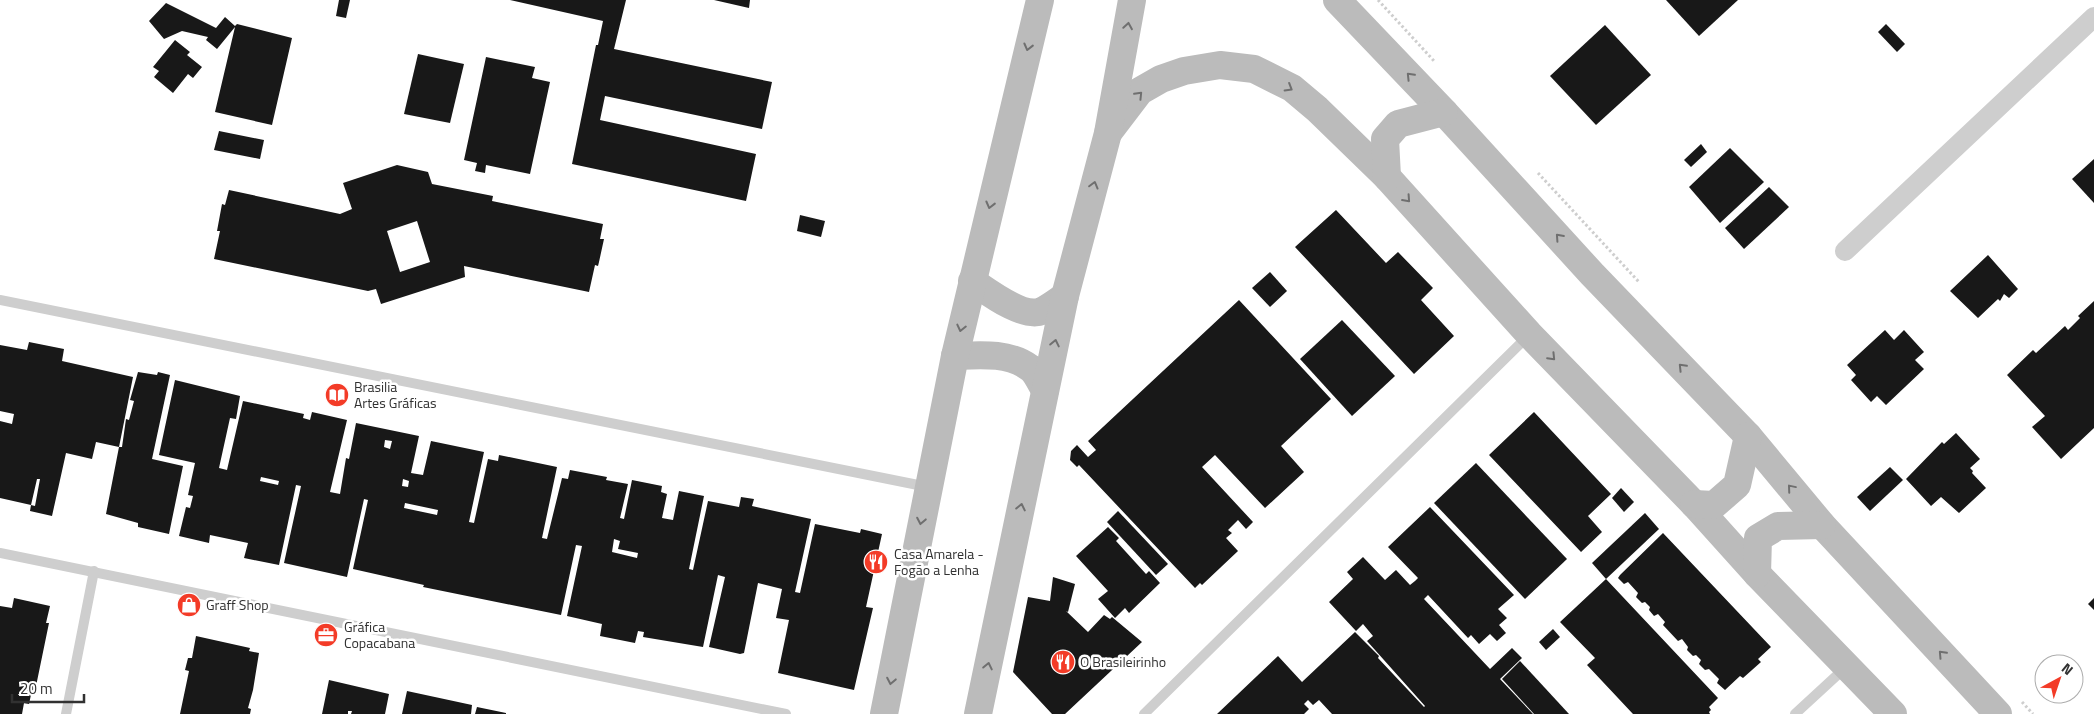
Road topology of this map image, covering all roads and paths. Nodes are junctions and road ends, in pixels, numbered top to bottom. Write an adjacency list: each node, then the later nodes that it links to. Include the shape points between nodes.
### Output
1 (1040, 0): 9 (main road, one-way to 9)
2 (1132, 0): 6 (main road, one-way to 2)
3 (1338, 0): 5 (main road, one-way to 3)
4 (2094, 17): 8 (street)
5 (1444, 112): 7 (main road, via 1398,124 1385,139); 15 (main road, one-way to 5, via 1592,274)
6 (1108, 133): 7 (main road, one-way to 7, via 1140,91 1161,79 1220,65 1254,70 1292,88); 10 (main road, one-way to 6)
7 (1387, 177): 12 (main road, one-way to 12)
8 (1845, 251)
9 (972, 281): 10 (main road, via 1022,310 1040,312); 13 (main road, one-way to 13)
10 (1065, 296): 14 (main road, one-way to 10)
11 (0, 300): 16 (lane)
12 (1529, 334): 17 (main road, one-way to 17); 27 (lane)
13 (955, 356): 14 (main road, via 988,355 1012,360 1031,368); 16 (main road)
14 (1045, 390): 23 (main road, one-way to 14)
15 (1748, 436): 17 (main road, via 1737,484 1714,505); 18 (main road, one-way to 15)
16 (928, 487): 26 (main road, one-way to 26)
17 (1694, 504): 21 (main road)
18 (1822, 525): 21 (main road, via 1778,526 1758,538); 30 (main road, one-way to 18)
19 (0, 553): 20 (lane)
20 (94, 571): 24 (lane); 25 (lane)
21 (1757, 574): 22 (main road)
22 (1848, 666): 28 (lane); 29 (main road)
23 (980, 713)
24 (66, 714)
25 (786, 714)
26 (884, 714)
27 (1144, 714)
28 (1795, 714)
29 (1893, 714)
30 (1998, 714)

